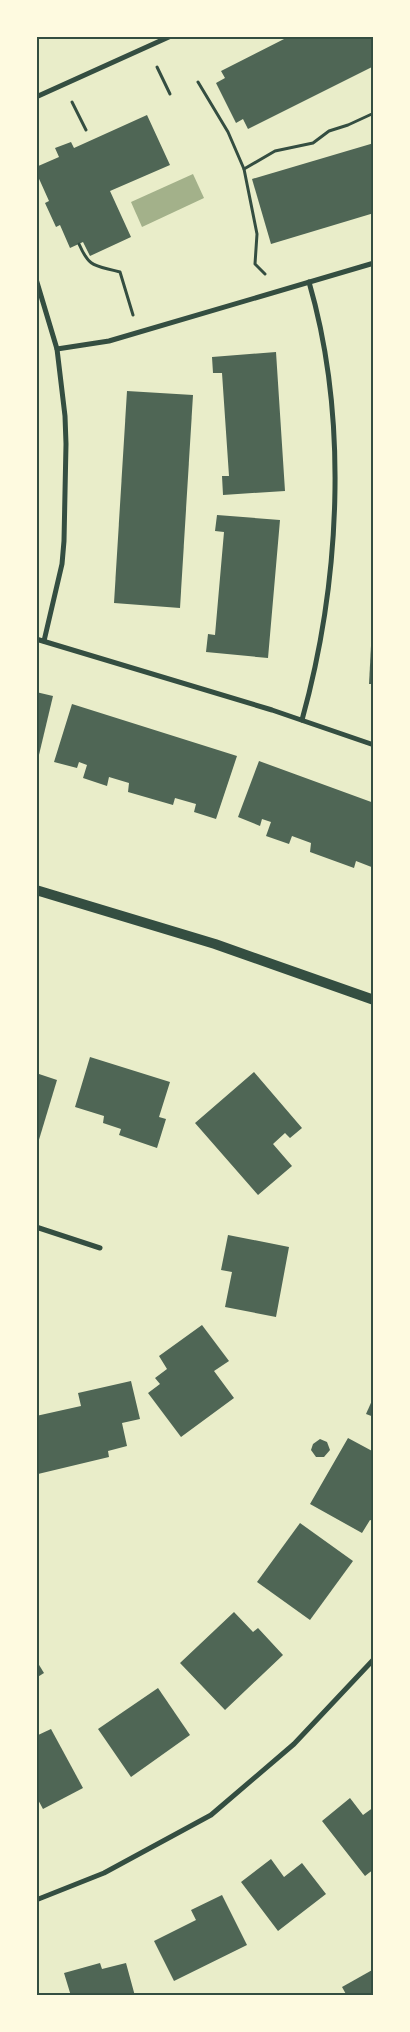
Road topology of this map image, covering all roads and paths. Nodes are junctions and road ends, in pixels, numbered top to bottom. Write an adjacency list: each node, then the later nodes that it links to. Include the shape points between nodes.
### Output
1 (171, 36): 4 (street)
2 (157, 67): 5 (path)
3 (198, 82): 9 (path, via 228,132)
4 (64, 85): 6 (street); 8 (path)
5 (170, 94)
6 (36, 97)
7 (374, 113): 9 (path, via 329,131 313,143 275,151)
8 (86, 130)
9 (244, 169): 12 (path, via 257,234 255,264)
10 (79, 244): 15 (path, via 93,266 120,272)
11 (374, 263): 14 (street)
12 (265, 274)
13 (36, 279): 16 (street)
14 (309, 282): 15 (street); 19 (street, via 318,313 332,418 334,524 325,617)
15 (138, 332): 16 (street, via 87,346)
16 (56, 349): 18 (street, via 65,416 64,541 58,586)
17 (36, 639): 18 (street)
18 (44, 641): 19 (street)
19 (302, 720): 20 (street)
20 (374, 745)
21 (36, 890): 22 (main road, via 215,944)
22 (374, 1000)
23 (36, 1227): 24 (street)
24 (100, 1248)
25 (374, 1659): 26 (street, via 294,1744 211,1815 104,1873)
26 (36, 1900)

